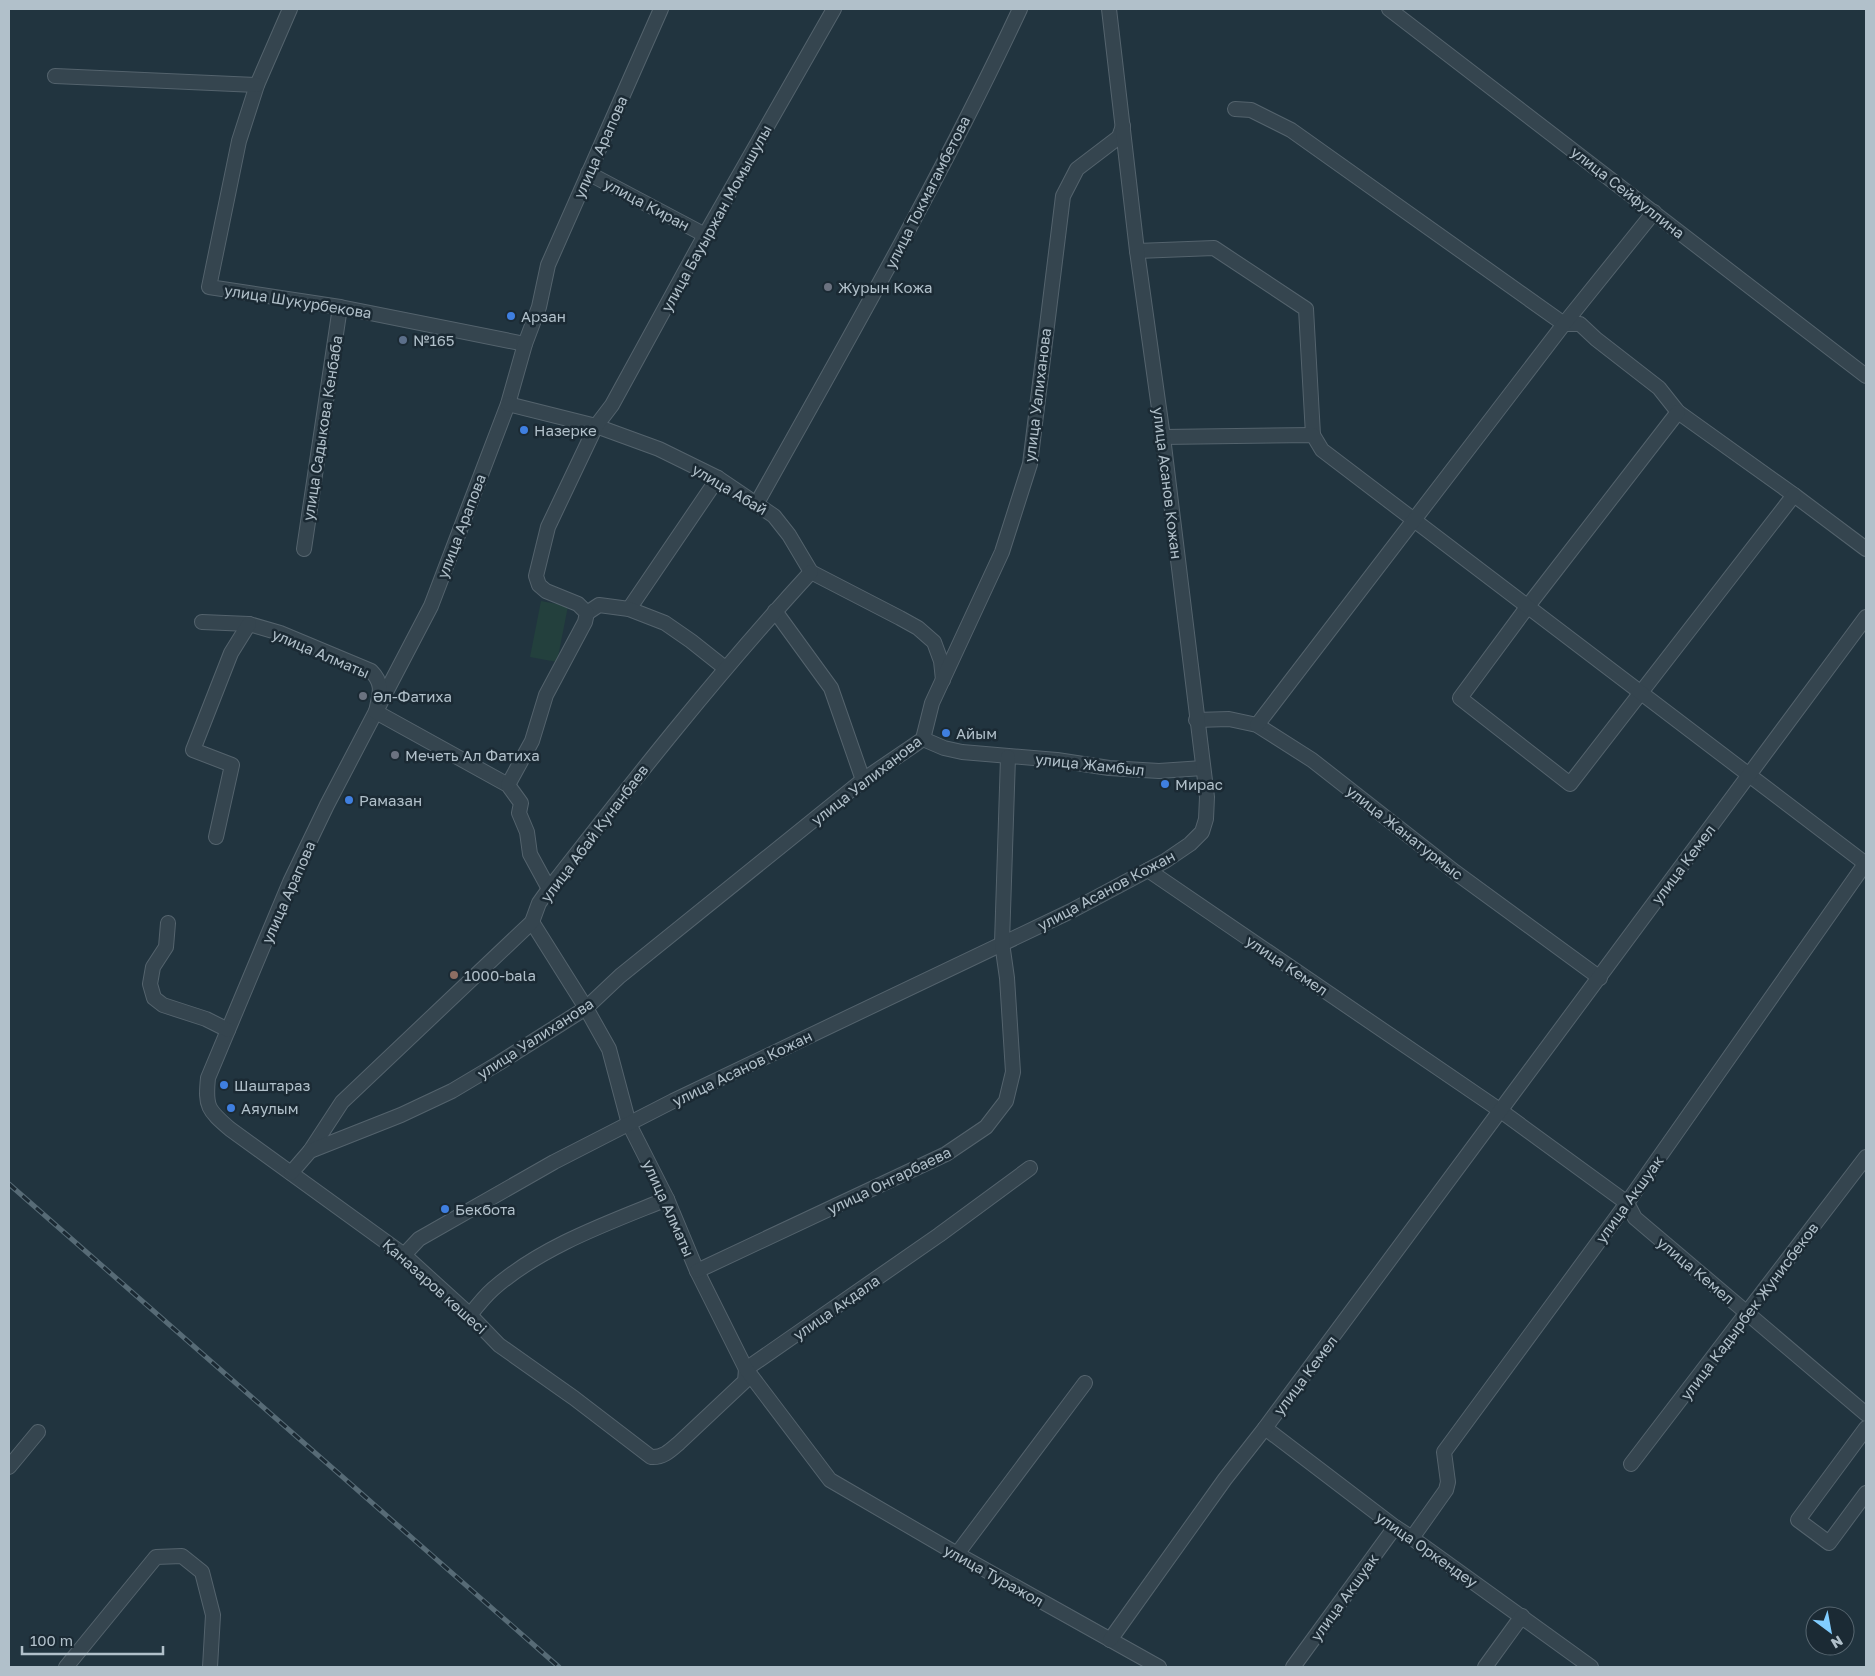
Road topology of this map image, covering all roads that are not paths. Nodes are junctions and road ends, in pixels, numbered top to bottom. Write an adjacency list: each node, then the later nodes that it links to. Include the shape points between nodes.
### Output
1 (290, 9): 8 (street, улица Шукурбекова)
2 (661, 9): 11 (street, улица Арапова)
3 (834, 9): 13 (street, улица Бауыржан Момышулы)
4 (1020, 9): 26 (street, улица Токмагамбетова, via 858,323)
5 (1109, 9): 10 (street, улица Асанов Кожан)
6 (1389, 9): 12 (street, улица Сейфуллина)
7 (55, 76): 8 (street)
8 (257, 85): 15 (street, улица Шукурбекова, via 240,141 209,287)
9 (1235, 109): 16 (street, via 1251,110 1290,130)
10 (1123, 126): 14 (street, улица Асанов Кожан); 39 (street, улица Уалиханова, via 1119,137 1077,169 1062,196 1030,464 1002,552)
11 (588, 173): 13 (street, улица Киран); 17 (street, улица Арапова, via 548,265 539,308)
12 (1654, 212): 16 (street); 18 (street, улица Сейфуллина)
13 (705, 235): 21 (street, улица Бауыржан Момышулы, via 612,405)
14 (1137, 251): 22 (street, via 1214,248 1306,309); 23 (street, улица Асанов Кожан)
15 (340, 307): 17 (street, улица Шукурбекова); 28 (street, улица Садыкова Кенбаба)
16 (1564, 324): 20 (street, via 1580,324 1659,388); 27 (street)
17 (525, 344): 19 (street, улица Арапова)
18 (1866, 376)
19 (508, 404): 21 (street, улица Абай); 41 (street, улица Арапова, via 431,606)
20 (1678, 412): 25 (street); 31 (street)
21 (596, 426): 24 (street, улица Абай, via 659,448); 34 (street, улица Бауыржан Момышулы, via 548,527 536,576 539,585 578,604)
22 (1313, 435): 23 (street); 27 (street, via 1322,450)
23 (1163, 437): 42 (street, улица Асанов Кожан)
24 (718, 478): 26 (street, улица Абай); 32 (street)
25 (1794, 494): 29 (street); 40 (street)
26 (757, 503): 30 (street, улица Абай, via 779,522)
27 (1415, 520): 31 (street); 43 (street)
28 (304, 549)
29 (1866, 549)
30 (811, 572): 33 (street, улица Абай Кунанбаев); 39 (street, via 918,628 934,642)
31 (1528, 606): 40 (street); 40 (street, via 1460,698 1570,784)
32 (629, 608): 34 (street, via 599,605); 38 (street, via 665,623)
33 (775, 611): 38 (street, улица Абай Кунанбаев); 48 (street, via 831,688)
34 (587, 613): 49 (street, via 546,695 532,741)
35 (1866, 617): 47 (street, улица Кемел)
36 (202, 622): 37 (street, улица Алматы)
37 (249, 624): 41 (street, улица Алматы, via 312,645 371,671 378,678 381,689); 50 (street, via 231,653 193,750 232,764)
38 (725, 668): 53 (street, улица Абай Кунанбаев)
39 (943, 680): 44 (street, улица Уалиханова, via 932,704)
40 (1641, 692): 47 (street)
41 (376, 712): 49 (street); 59 (street, улица Арапова, via 294,875)
42 (1196, 720): 43 (street, улица Жанатурмыс, via 1229,719); 46 (street, улица Асанов Кожан)
43 (1257, 726): 57 (street, улица Жанатурмыс, via 1312,760 1455,872)
44 (923, 739): 45 (street, улица Жамбыл, via 944,748); 48 (street, улица Уалиханова)
45 (1008, 757): 46 (street, улица Жамбыл, via 1159,771); 56 (street)
46 (1203, 768): 52 (street, улица Асанов Кожан, via 1207,797 1202,832 1190,844)
47 (1750, 775): 51 (street); 57 (street, улица Кемел)
48 (863, 780): 58 (street, улица Уалиханова, via 620,976)
49 (508, 785): 53 (street, via 521,802 519,813 527,832 530,854)
50 (216, 837)
51 (1866, 864): 68 (street, улица Акшуак)
52 (1148, 870): 56 (street, улица Асанов Кожан); 60 (street, улица Кемел)
53 (548, 890): 54 (street, улица Абай Кунанбаев)
54 (532, 922): 58 (street, улица Алматы); 63 (street, улица Абай Кунанбаев, via 342,1102)
55 (168, 923): 59 (street, via 166,947 153,967 150,984 154,998 163,1005)
56 (1002, 943): 62 (street, улица Асанов Кожан); 70 (street, улица Онгарбаева, via 1012,1072 1006,1101 986,1127 946,1154)
57 (1600, 978): 60 (street, улица Кемел)
58 (586, 1008): 62 (street, улица Алматы, via 609,1049); 63 (street, улица Уалиханова, via 452,1091)
59 (228, 1030): 61 (street, улица Арапова, via 208,1078 206,1098)
60 (1501, 1111): 68 (street, улица Кемел); 76 (street, улица Кемел)
61 (212, 1113): 66 (street, Қаназаров көшесі)
62 (630, 1124): 67 (street, улица Алматы); 69 (street, улица Асанов Кожан, via 554,1162 419,1239)
63 (310, 1151): 66 (street, улица Уалиханова)
64 (1866, 1157): 71 (street, улица Кадырбек Жунисбеков)
65 (1030, 1168): 73 (street, улица Акдала)
66 (291, 1173): 69 (street, Қаназаров көшесі)
67 (667, 1199): 70 (street, улица Алматы); 72 (street, via 574,1238 541,1256 510,1275)
68 (1627, 1203): 71 (street, улица Кемел, via 1635,1218); 84 (street, улица Акшуак, via 1444,1452 1446,1490)
69 (404, 1255): 72 (street, Қаназаров көшесі)
70 (697, 1272): 73 (street, улица Алматы)
71 (1748, 1314): 75 (street, улица Кемел); 79 (street, улица Кадырбек Жунисбеков)
72 (470, 1315): 73 (street, Қаназаров көшесі, via 499,1345 651,1457 658,1458 674,1448 745,1382)
73 (746, 1369): 81 (street, улица Алматы)
74 (1086, 1383): 85 (street)
75 (1866, 1414)
76 (1265, 1428): 83 (street, улица Оркендеу); 87 (street, улица Кемел)
77 (1866, 1428): 82 (street, via 1798,1520 1829,1543)
78 (38, 1432): 80 (street)
79 (1631, 1464)
80 (9, 1468)
81 (830, 1480): 85 (street, улица Туражол)
82 (1866, 1493)
83 (1395, 1527): 84 (street, улица Оркендеу); 91 (street, улица Акшуак)
84 (1412, 1538): 86 (street, улица Оркендеу)
85 (958, 1554): 87 (street, улица Туражол)
86 (1522, 1616): 92 (street); 93 (street, улица Оркендеу)
87 (1110, 1640): 90 (street, улица Туражол)
88 (66, 1667): 89 (street, via 156,1557 182,1556 202,1572 213,1615)
89 (210, 1667)
90 (1159, 1667)
91 (1293, 1667)
92 (1485, 1667)
93 (1591, 1667)

